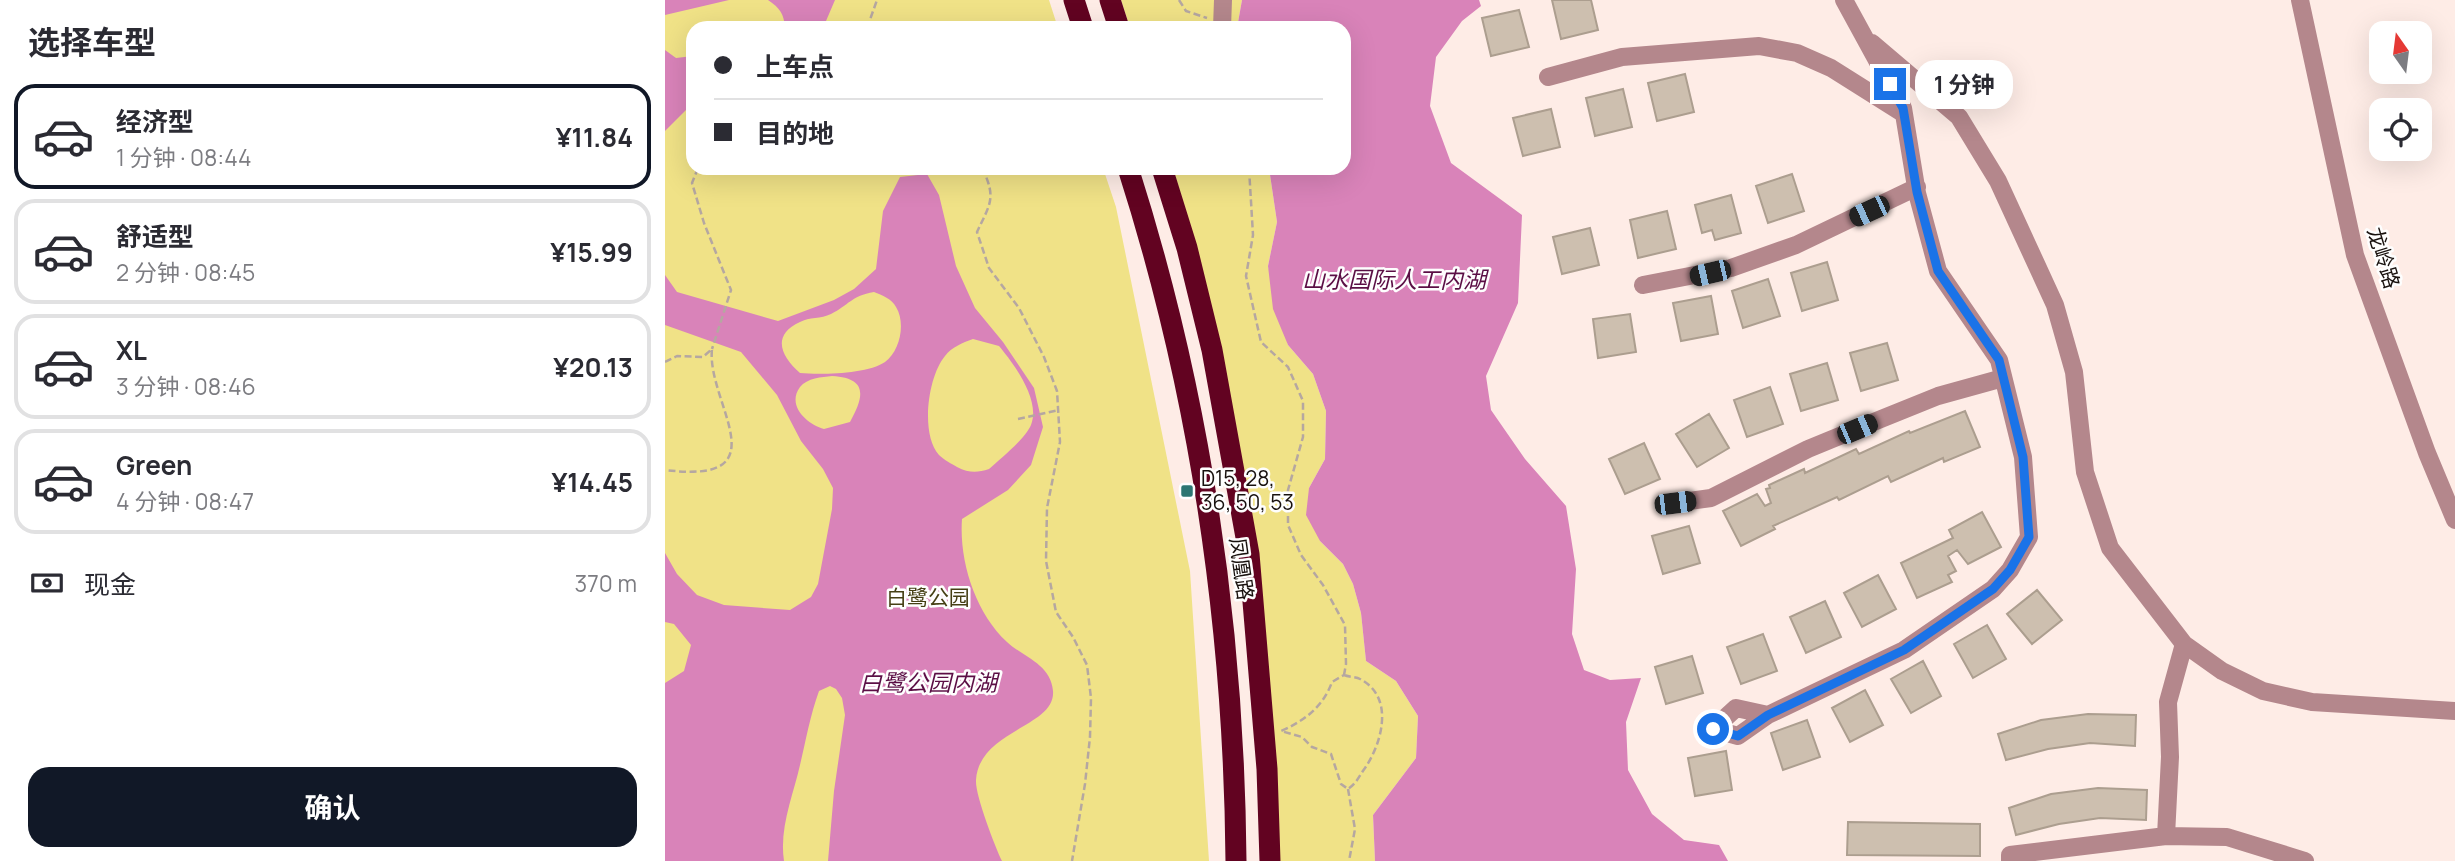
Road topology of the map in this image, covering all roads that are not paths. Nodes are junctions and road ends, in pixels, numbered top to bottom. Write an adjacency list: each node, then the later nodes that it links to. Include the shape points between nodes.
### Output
1 (1074, 0): 6 (highway)
2 (1110, 0): 7 (highway)
3 (1223, 0): 8 (street)
4 (1844, 0): 9 (street)
5 (2301, 0): 18 (street, 龙岭路, via 2355,256)
6 (1081, 21)
7 (1117, 21)
8 (1222, 21)
9 (1864, 36): 11 (street); 19 (street, via 1959,117 1998,181 2055,305 2074,372 2085,472 2110,548)
10 (1548, 77): 11 (street, via 1622,57 1759,46 1797,53 1831,68)
11 (1904, 114): 14 (street)
12 (1130, 175): 23 (highway, 凤凰路, via 1181,360 1205,480 1227,647)
13 (1164, 175): 24 (highway, 凤凰路, via 1212,349 1249,554)
14 (1917, 187): 15 (street, via 1796,245 1731,268); 16 (street, via 1938,271 1999,360)
15 (1643, 285)
16 (2003, 378): 17 (street, via 1881,418 1711,498); 21 (street, via 2023,457 2029,537 2010,570 1993,589 1904,650)
17 (1675, 503)
18 (2455, 520)
19 (2184, 644): 20 (street, via 2222,671 2263,691 2312,702); 22 (street, via 2168,702)
20 (2455, 711)
21 (1768, 715)
22 (2166, 836): 25 (street, via 2010,855); 26 (street, via 2227,837)
23 (1236, 861)
24 (1270, 861)
25 (2010, 861)
26 (2305, 861)

